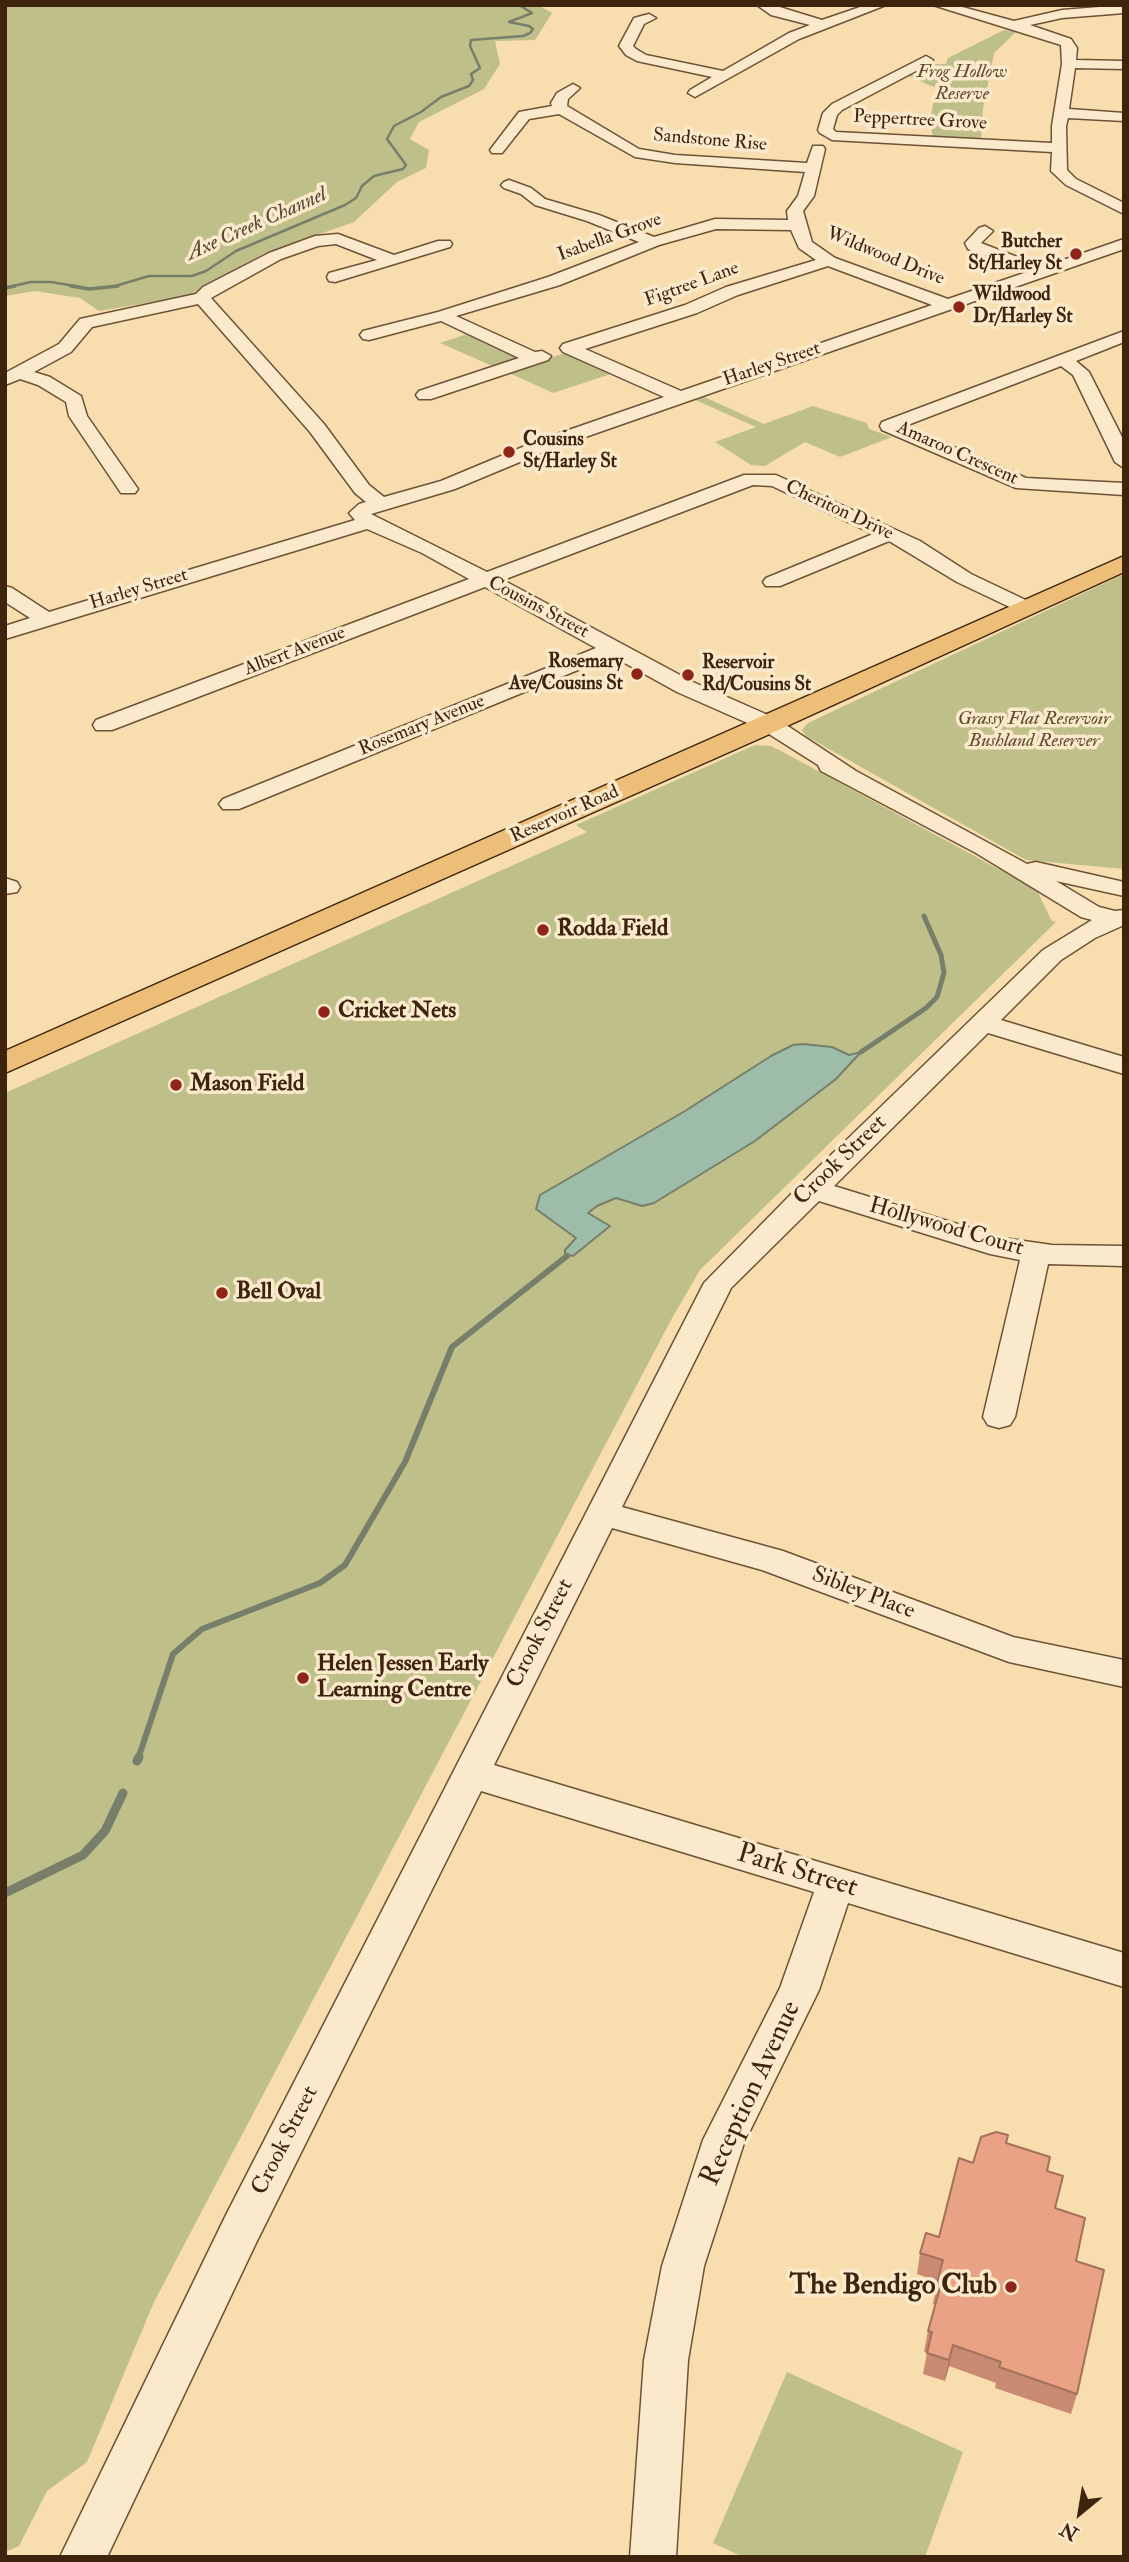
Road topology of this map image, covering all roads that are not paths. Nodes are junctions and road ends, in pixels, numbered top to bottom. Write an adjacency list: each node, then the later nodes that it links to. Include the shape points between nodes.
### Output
1 (762, 5): 6 (street)
2 (880, 5): 6 (street)
3 (939, 5): 7 (street)
4 (1124, 9): 7 (street, via 1062,14)
5 (649, 18): 11 (street, via 639,21 626,46 631,52)
6 (823, 24): 11 (street)
7 (1015, 25): 9 (street, via 1066,42)
8 (928, 59): 17 (street, Peppertree Grove, via 837,107 824,127)
9 (1069, 64): 10 (street); 15 (street)
10 (1124, 65)
11 (725, 76): 13 (street)
12 (573, 88): 14 (street, via 558,103)
13 (695, 93)
14 (561, 109): 19 (street, via 524,116); 20 (street, Sandstone Rise, via 635,153)
15 (1062, 113): 16 (street); 18 (street)
16 (1124, 117)
17 (832, 136): 18 (street, Peppertree Grove); 20 (street, Wildwood Drive, via 820,143)
18 (1058, 148): 22 (street, via 1062,175)
19 (497, 150)
20 (812, 168): 23 (street, Wildwood Drive, via 806,196 795,211)
21 (509, 185): 25 (street, via 540,202)
22 (1124, 209)
23 (797, 225): 25 (street, Isabella Grove, via 715,224); 29 (street, Wildwood Drive, via 805,245)
24 (985, 230): 30 (street, via 974,246)
25 (653, 242): 34 (street, Isabella Grove, via 554,281)
26 (443, 244): 28 (street)
27 (1124, 244): 30 (street, Harley Street)
28 (393, 260): 31 (street); 32 (street, via 338,239 315,241 275,256)
29 (829, 261): 33 (street, Wildwood Drive); 37 (street, Figtree Lane)
30 (1042, 272): 33 (street, Harley Street)
31 (335, 277)
32 (202, 298): 40 (street, via 86,323 65,348); 46 (street, via 317,428)
33 (948, 305): 42 (street, Harley Street)
34 (443, 316): 35 (street, Isabella Grove); 38 (street)
35 (369, 335)
36 (1124, 336): 39 (street)
37 (569, 348): 38 (street, Figtree Lane); 42 (street)
38 (533, 358): 41 (street, Figtree Lane)
39 (1062, 359): 43 (street, via 1080,372 1103,401); 45 (street, Amaroo Crescent, via 889,427 1023,484)
40 (12, 377): 44 (street, via 44,381 75,400 78,416)
41 (425, 395)
42 (679, 397): 46 (street, Harley Street)
43 (1124, 462)
44 (128, 489)
45 (1124, 489)
46 (374, 513): 49 (street, Cousins Street); 53 (street, Harley Street)
47 (889, 534): 49 (street, Cheriton Drive, via 776,481 756,478); 50 (street); 52 (street, Cheriton Drive)
48 (1124, 563): 52 (main road, Reservoir Road)
49 (486, 580): 55 (street, Cousins Street); 56 (street, Albert Avenue)
50 (773, 582)
51 (5, 592): 53 (street)
52 (1025, 607): 57 (main road, Reservoir Road)
53 (47, 620): 54 (street, Harley Street)
54 (5, 634)
55 (614, 648): 57 (street, Cousins Street); 58 (street, Rosemary Avenue)
56 (104, 725)
57 (761, 728): 59 (street, Cousins Street); 67 (main road, Reservoir Road)
58 (231, 804)
59 (984, 848): 61 (street, Cousins Street, via 1038,870); 63 (street, Cousins Street)
60 (1124, 878): 61 (street)
61 (1098, 884): 62 (street, Cousins Street); 63 (street, Crook Street, via 1082,891)
62 (1124, 889)
63 (1077, 905): 64 (street, Cousins Street, via 1098,916); 65 (street, Crook Street)
64 (1120, 918): 65 (street, Crook Street)
65 (1052, 955): 66 (street, Crook Street)
66 (982, 1023): 68 (street); 69 (street, Crook Street)
67 (5, 1063)
68 (1124, 1066)
69 (812, 1189): 70 (street, Hollywood Court, via 952,1234); 73 (street, Crook Street, via 719,1283)
70 (1035, 1253): 71 (street, Hollywood Court); 72 (street)
71 (1124, 1256)
72 (999, 1417)
73 (602, 1513): 74 (street, Sibley Place, via 780,1563 1009,1649); 75 (street, Crook Street)
74 (1124, 1674)
75 (471, 1773): 76 (street, Park Street); 78 (street, Crook Street, via 238,2235)
76 (836, 1884): 77 (street, Park Street); 79 (street, Reception Avenue, via 799,1990 724,2140 683,2266 666,2360)
77 (1124, 1970)
78 (83, 2557)
79 (653, 2557)

